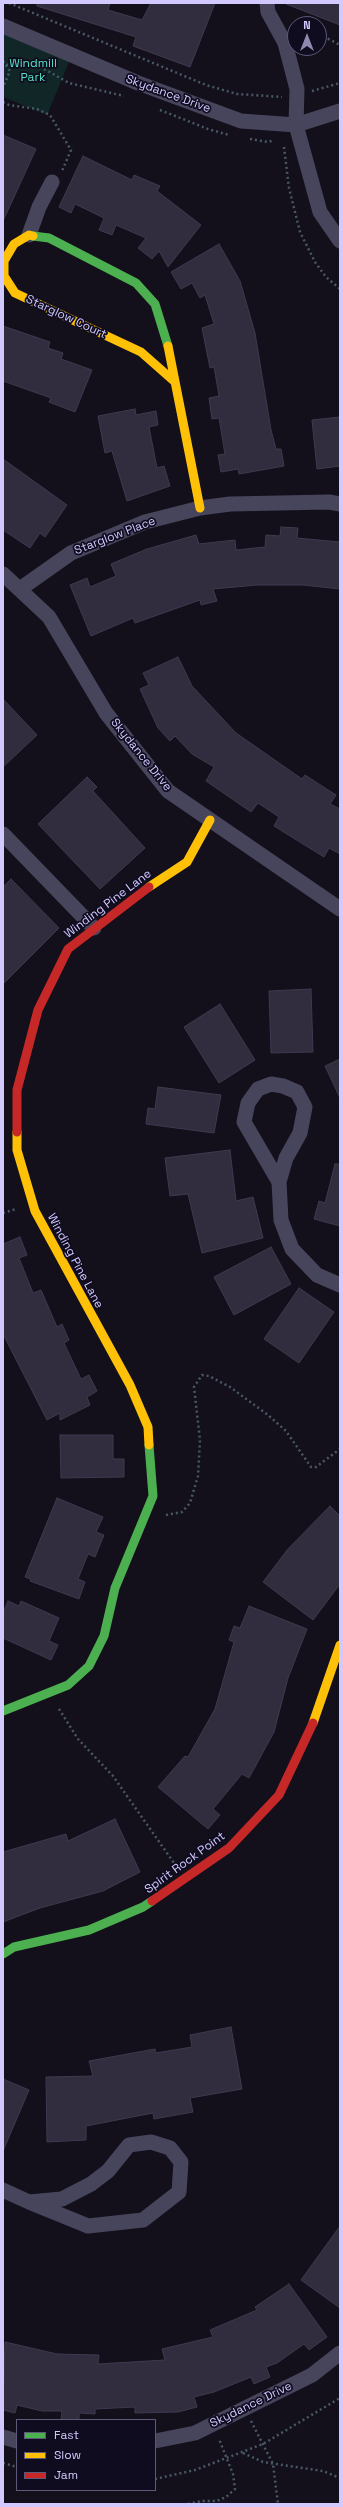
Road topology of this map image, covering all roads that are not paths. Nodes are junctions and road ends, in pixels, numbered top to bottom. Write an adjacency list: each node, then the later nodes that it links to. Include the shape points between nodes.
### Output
1 (267, 3): 4 (street, via 268,12 285,43 297,92)
2 (3, 26): 4 (street, Skydance Drive, via 138,83 241,121)
3 (340, 111): 4 (street, Skydance Drive)
4 (296, 125): 7 (street, via 320,212)
5 (52, 182): 6 (street)
6 (29, 235): 8 (street, via 49,238 136,283 155,304 166,334); 8 (street, Starglow Court, via 14,244 4,261 4,276 15,293 141,352)
7 (340, 241)
8 (175, 382): 10 (street)
9 (340, 504): 10 (street, Starglow Place, via 230,504)
10 (200, 508): 12 (street, Starglow Place, via 145,522 71,553)
11 (3, 574): 12 (street, Skydance Drive)
12 (20, 589): 13 (street, Skydance Drive, via 49,617 106,713 168,791)
13 (210, 820): 15 (street, Skydance Drive); 16 (street, Winding Pine Lane, via 187,862 139,893)
14 (4, 836): 16 (street)
15 (340, 909)
16 (94, 928): 20 (street, Winding Pine Lane, via 68,949 38,1010 17,1090 18,1150 35,1211 130,1385 148,1427 153,1496 115,1588 104,1636 88,1666 68,1685)
17 (279, 1182): 17 (street, via 286,1158 300,1133 305,1107 297,1092 271,1084 258,1089 248,1103 244,1122); 18 (street, via 281,1220 292,1249 317,1275)
18 (340, 1286)
19 (340, 1645): 21 (street, Spirit Rock Point, via 315,1718 279,1795 229,1848 143,1907 88,1930 14,1947)
20 (3, 1712)
21 (3, 1954)
22 (3, 2190): 23 (street)
23 (29, 2202): 23 (street, via 88,2226 143,2220 179,2192 181,2162 170,2148 151,2142 129,2145 108,2171 91,2184 62,2199)
24 (340, 2352): 27 (street, Skydance Drive, via 312,2375 195,2433)
25 (3, 2437): 26 (street)
26 (16, 2441)
27 (156, 2441)

